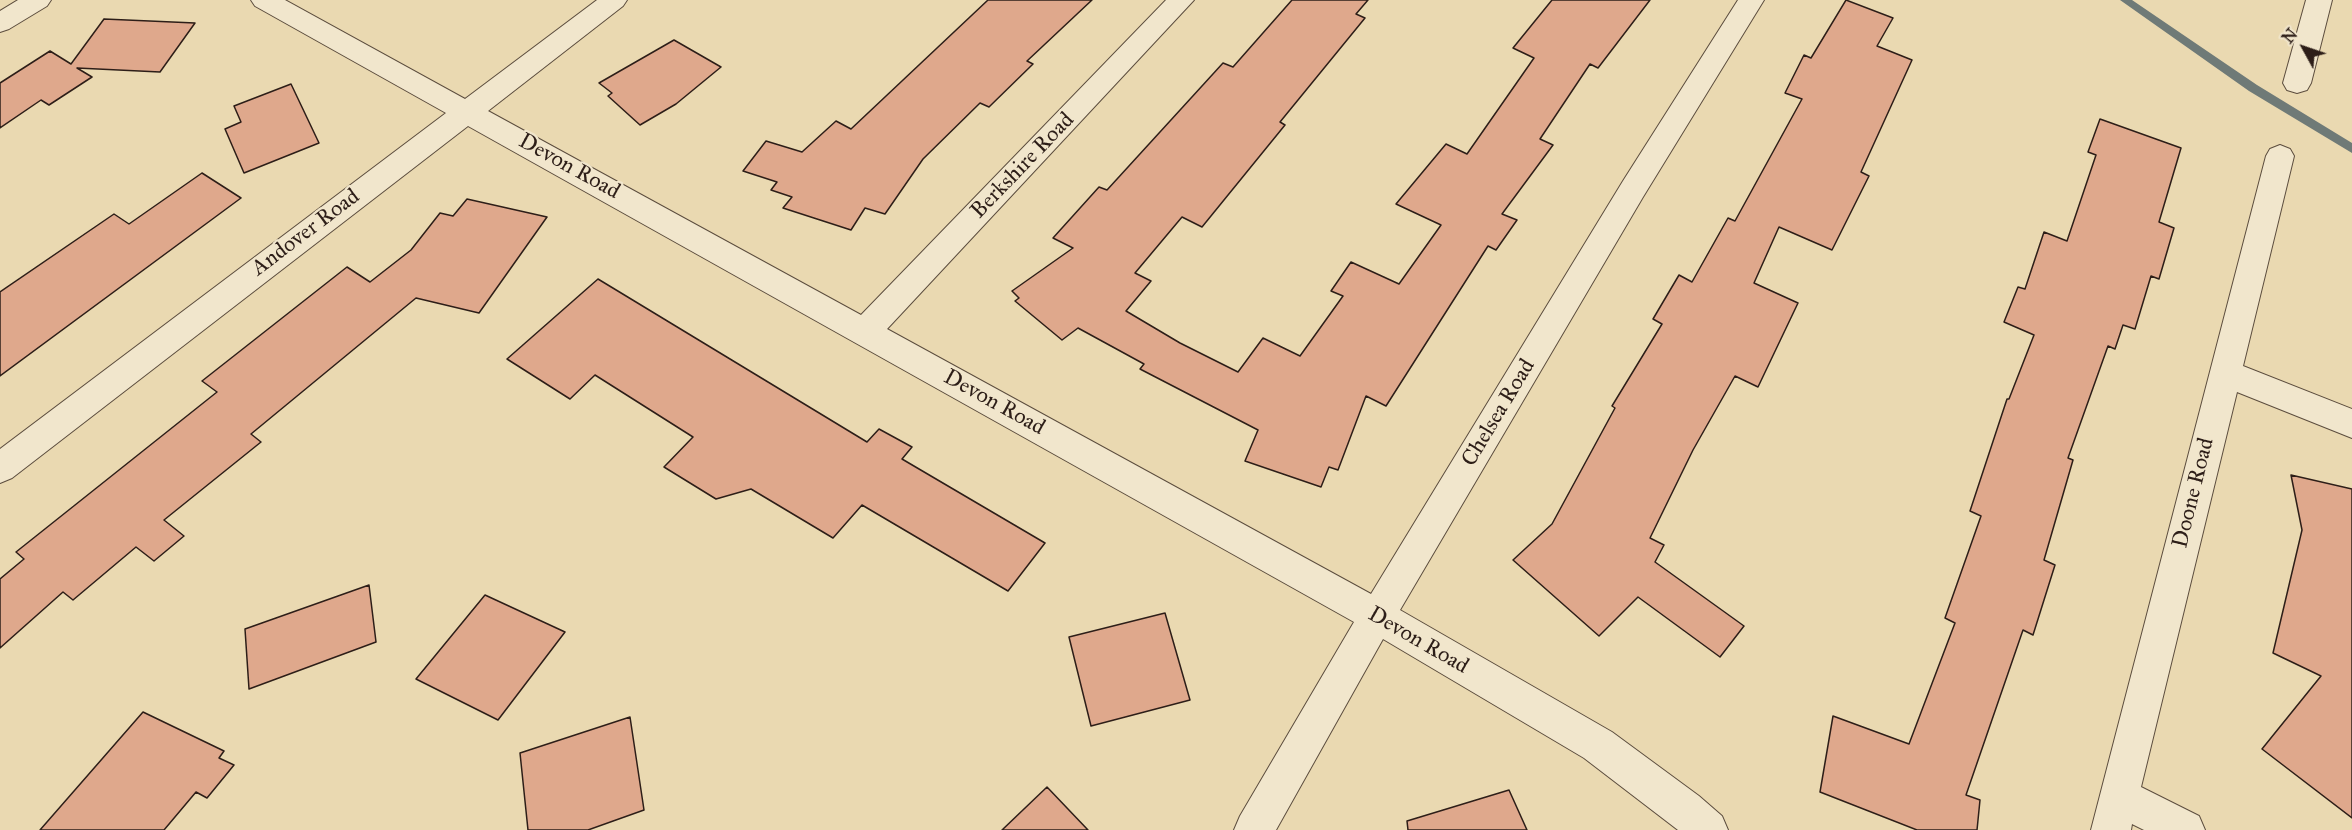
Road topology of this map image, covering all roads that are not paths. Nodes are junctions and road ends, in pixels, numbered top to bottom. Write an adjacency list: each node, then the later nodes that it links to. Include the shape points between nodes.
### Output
1 (38, 0): 7 (street)
2 (264, 0): 9 (street, Devon Road)
3 (614, 0): 9 (street, Andover Road)
4 (1181, 0): 11 (street, Berkshire Road)
5 (1751, 0): 15 (street, Chelsea Road)
6 (2319, 0): 8 (street)
7 (0, 22)
8 (2297, 83)
9 (466, 111): 11 (street, Devon Road); 14 (street, Andover Road)
10 (2280, 156): 12 (street, Doone Road)
11 (866, 331): 15 (street, Devon Road)
12 (2224, 372): 13 (street); 16 (street, Doone Road)
13 (2352, 424)
14 (0, 468)
15 (1377, 616): 17 (street, Chelsea Road); 18 (street, Devon Road, via 1598,745)
16 (2115, 813): 19 (street)
17 (1254, 830)
18 (1708, 830)
19 (2185, 830)

